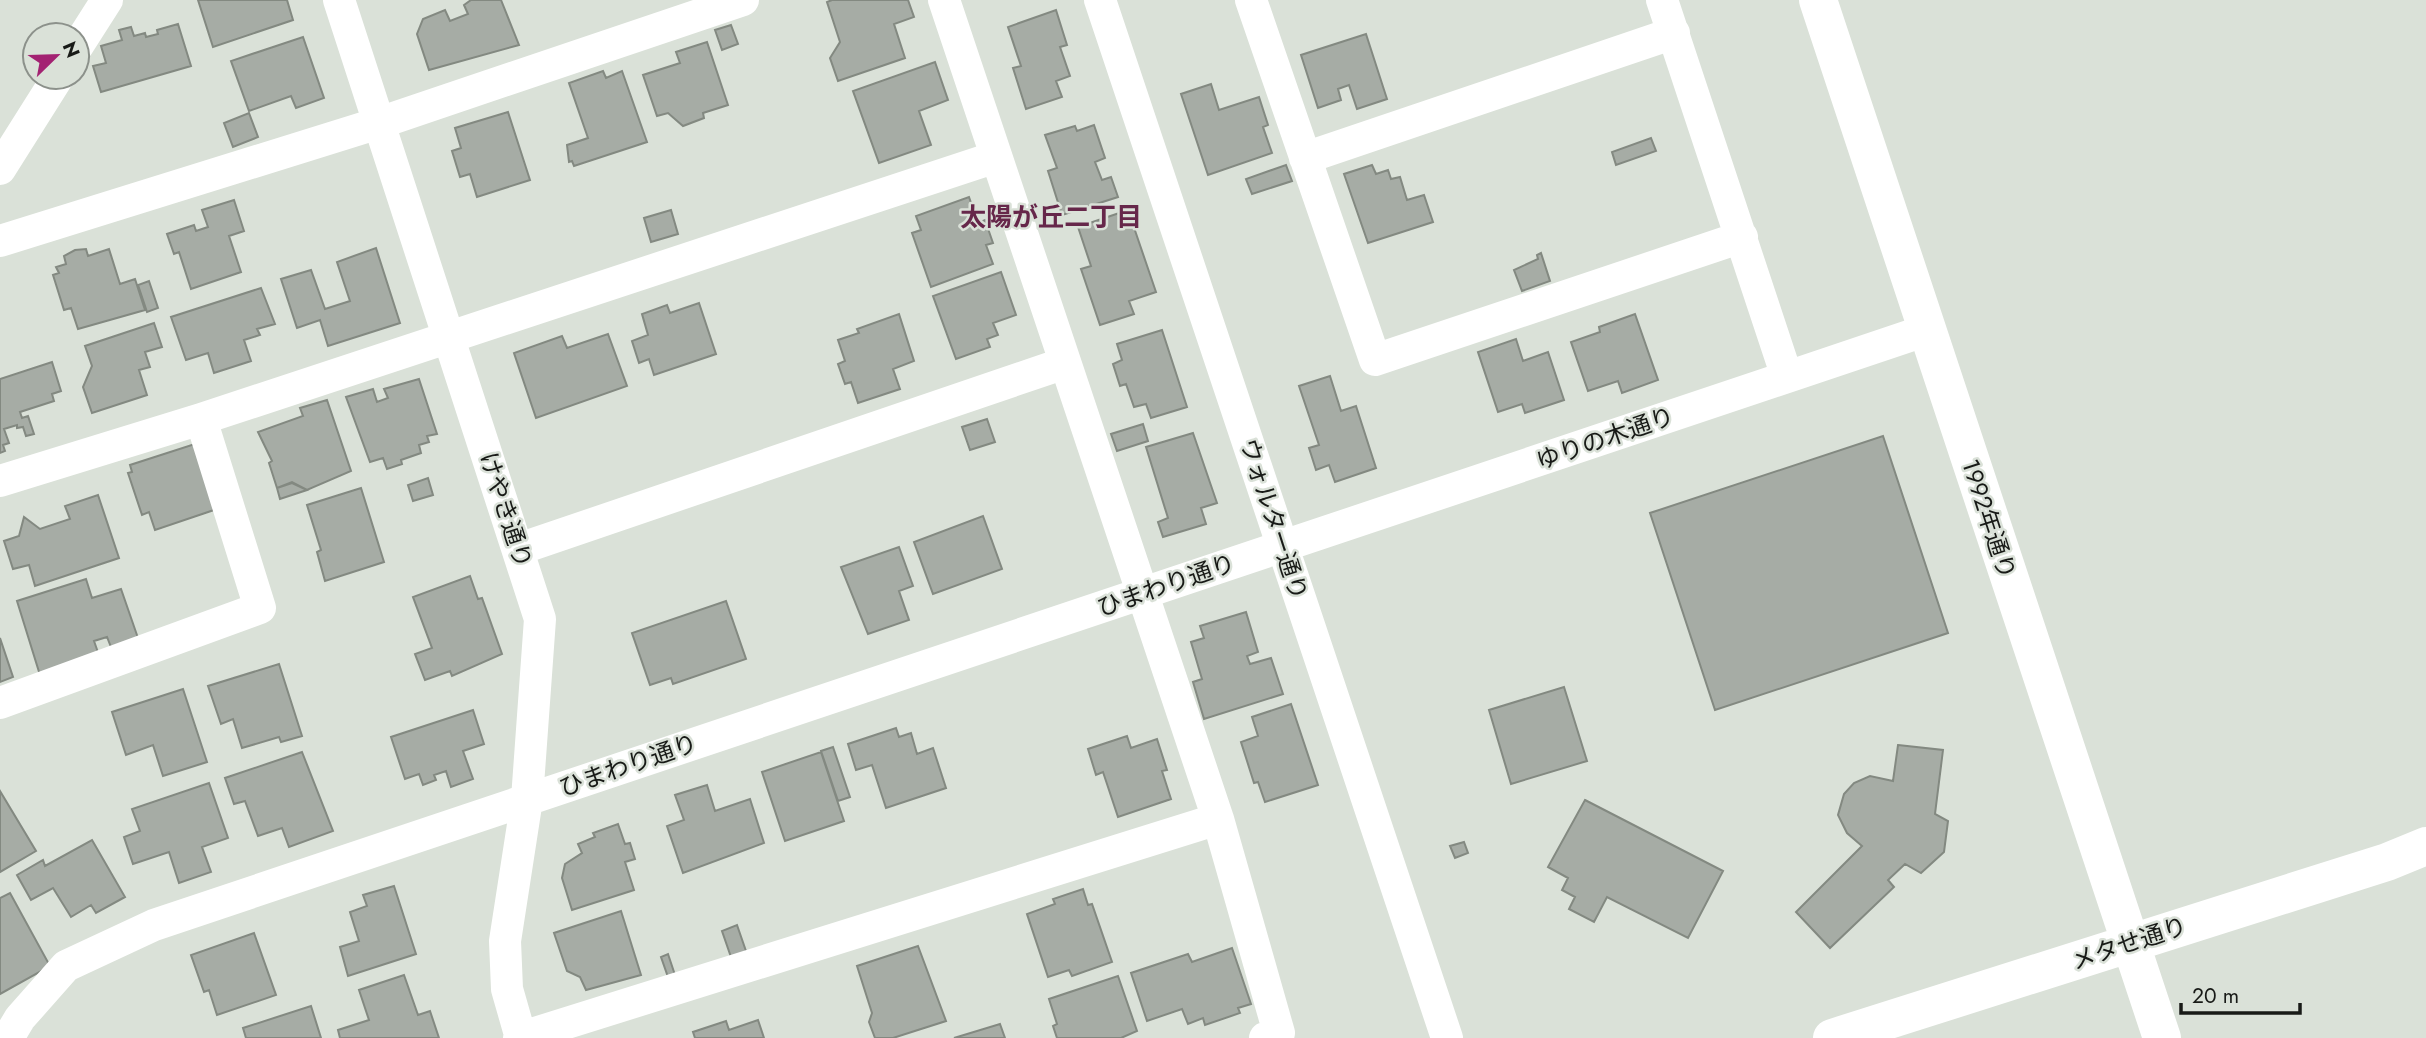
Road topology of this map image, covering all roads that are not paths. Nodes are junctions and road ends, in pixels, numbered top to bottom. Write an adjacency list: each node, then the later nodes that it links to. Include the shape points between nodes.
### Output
1 (107, 0): 9 (street)
2 (339, 0): 12 (street, けやき通り)
3 (743, 0): 12 (street)
4 (944, 0): 13 (street)
5 (1100, 0): 24 (street, ウォルター通り)
6 (1251, 0): 14 (street)
7 (1662, 0): 10 (street)
8 (1818, 0): 18 (street, 1992年通り)
9 (91, 25)
10 (1674, 33): 14 (street); 16 (street)
11 (49, 91): 15 (street)
12 (379, 123): 17 (street); 19 (street, けやき通り)
13 (996, 157): 19 (street); 20 (street)
14 (1305, 158): 16 (street, via 1375,360)
15 (0, 169)
16 (1742, 237): 21 (street)
17 (0, 241)
18 (1927, 330): 21 (street, ゆりの木通り); 31 (street, 1992年通り)
19 (448, 336): 22 (street); 25 (street, けやき通り)
20 (1065, 363): 25 (street); 26 (street)
21 (1787, 377): 24 (street, ゆりの木通り)
22 (201, 418): 23 (street); 27 (street, via 260,608)
23 (0, 481)
24 (1283, 546): 26 (street, ひまわり通り); 35 (street, ウォルター通り)
25 (519, 549): 28 (street, けやき通り, via 540,619)
26 (1141, 593): 28 (street, ひまわり通り); 29 (street)
27 (0, 703)
28 (527, 799): 32 (street, ひまわり通り, via 141,931 66,966); 33 (street, けやき通り, via 505,941 507,989)
29 (1218, 819): 33 (street); 34 (street, via 1279,1033)
30 (2426, 846): 31 (street, メタせ通り)
31 (2130, 942): 36 (street, メタせ通り); 37 (street, 1992年通り)
32 (8, 1038)
33 (521, 1038)
34 (1265, 1038)
35 (1447, 1038)
36 (1832, 1038)
37 (2162, 1038)

